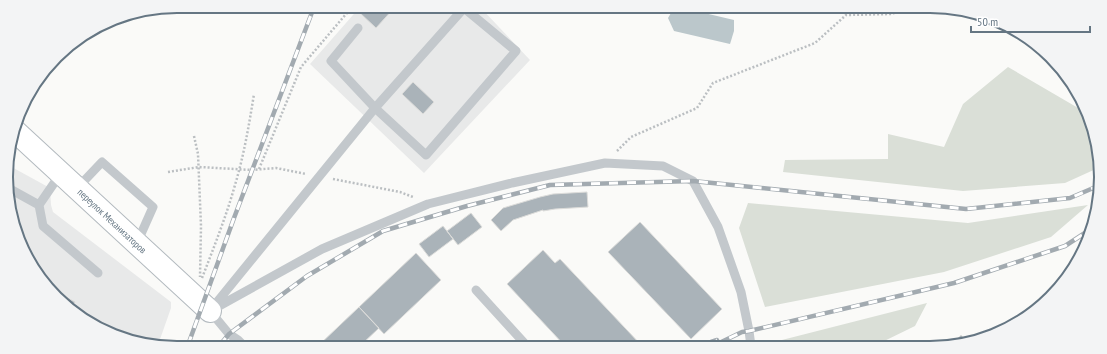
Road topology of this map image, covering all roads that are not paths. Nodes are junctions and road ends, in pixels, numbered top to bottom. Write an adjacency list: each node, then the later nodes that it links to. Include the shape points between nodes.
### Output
1 (458, 13): 4 (lane)
2 (470, 13): 4 (lane, via 516,51 426,155)
3 (358, 28): 4 (lane, via 331,61)
4 (375, 108): 12 (lane)
5 (19, 135): 6 (street, переулок Механизаторов)
6 (67, 179): 8 (lane); 9 (street, переулок Механизаторов); 9 (lane, via 82,182 102,162 153,207 141,234)
7 (13, 191): 8 (lane)
8 (40, 205): 10 (lane, via 43,226)
9 (135, 241): 12 (street, переулок Механизаторов)
10 (98, 273)
11 (476, 290): 14 (lane)
12 (210, 311): 13 (lane, via 229,334); 15 (lane, via 322,249 428,204 606,163 663,166 693,181 718,227 738,284)
13 (239, 341)
14 (522, 341)
15 (750, 341)

